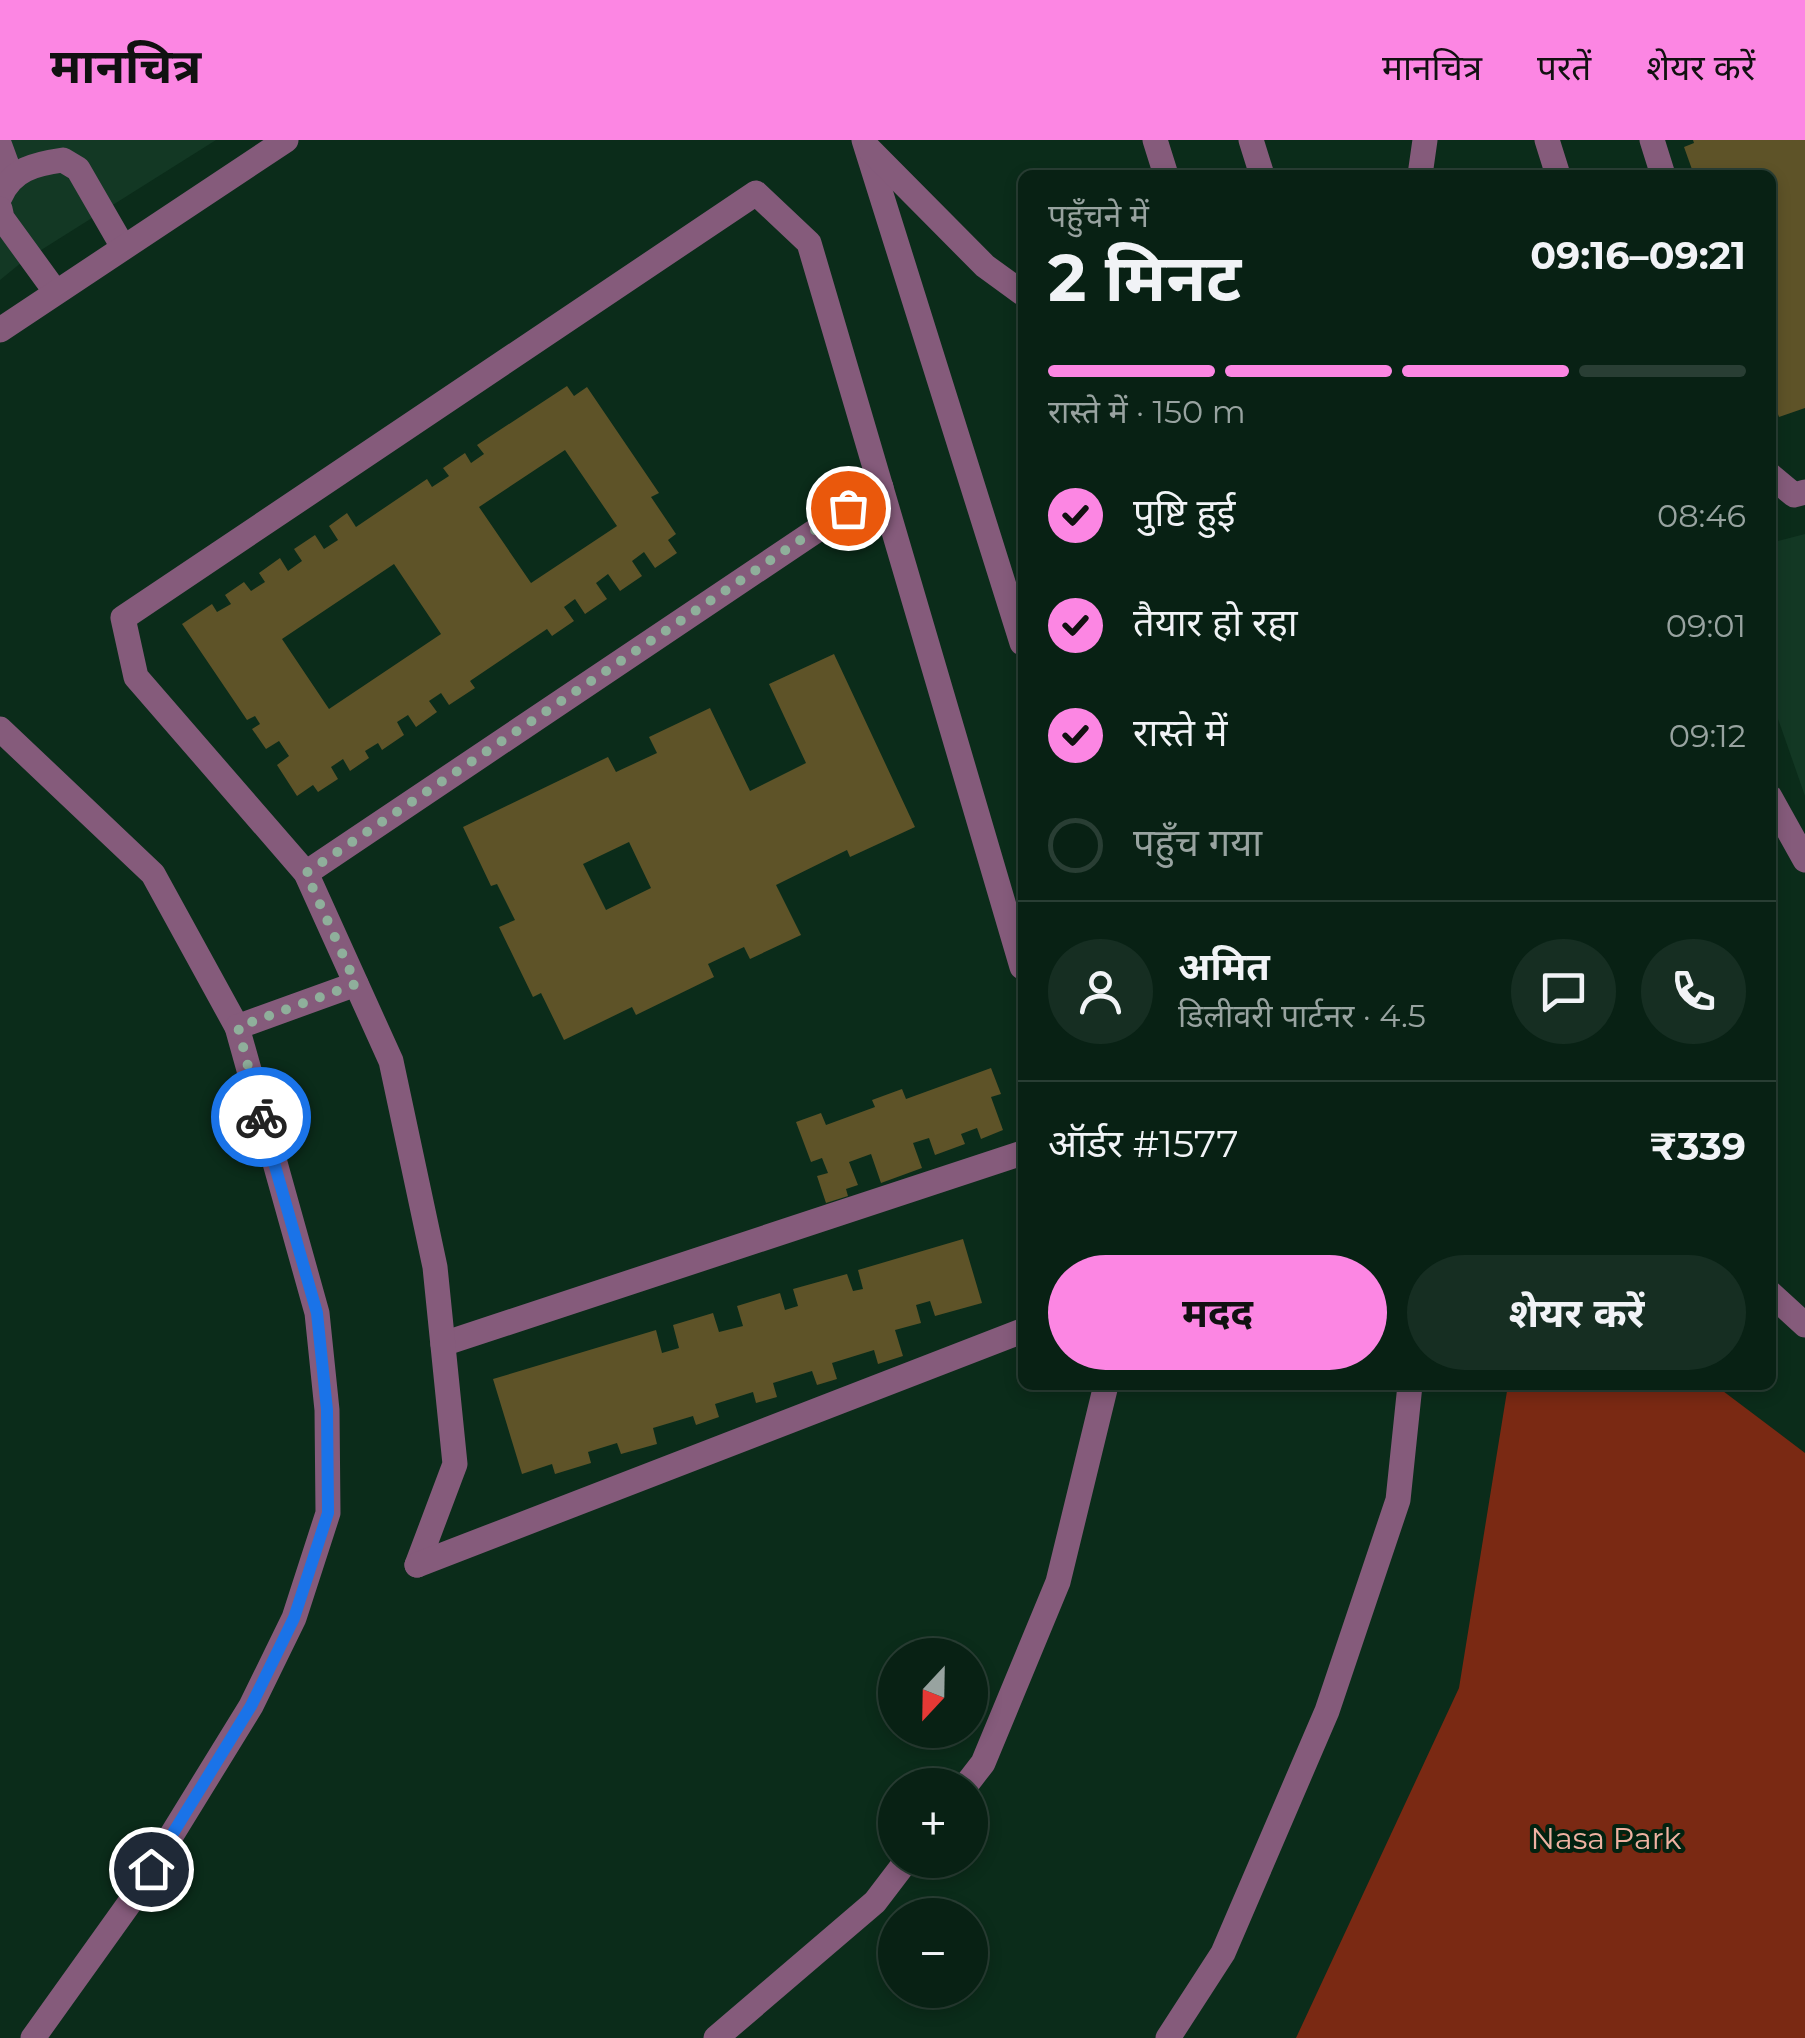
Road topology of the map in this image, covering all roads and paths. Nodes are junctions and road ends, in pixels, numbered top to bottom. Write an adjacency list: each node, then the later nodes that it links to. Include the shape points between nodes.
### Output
1 (286, 140): 15 (street)
2 (1156, 140): 9 (street)
3 (1251, 140): 10 (street)
4 (1425, 140): 11 (street)
5 (1547, 140): 12 (street)
6 (1652, 140): 13 (street)
7 (865, 143): 16 (street, via 985,266); 22 (street)
8 (0, 146): 14 (street)
9 (1165, 170)
10 (1260, 170)
11 (1421, 170)
12 (1556, 170)
13 (1662, 170)
14 (3, 204): 15 (street, via 38,164 63,160 78,170); 17 (street)
15 (123, 247): 17 (street)
16 (1018, 290)
17 (55, 291): 18 (street)
18 (0, 330)
19 (1776, 480): 21 (street, via 1794,495)
20 (880, 487): 26 (street); 26 (street, via 809,243 756,193 124,618 136,677); 27 (street)
21 (1805, 492)
22 (1018, 630)
23 (0, 729): 29 (street, via 153,874)
24 (1776, 809): 25 (street)
25 (1805, 860)
26 (306, 873): 28 (street)
27 (1018, 953)
28 (356, 984): 29 (street); 34 (street, via 391,1060 436,1267)
29 (238, 1027): 39 (street, via 317,1313 328,1513 294,1618 251,1706 131,1901)
30 (1018, 1154): 34 (street)
31 (1776, 1298): 32 (street)
32 (1805, 1324)
33 (1018, 1333): 34 (street, via 417,1565 454,1464)
34 (442, 1344)
35 (1105, 1390): 37 (street, via 1058,1582)
36 (1409, 1390): 41 (street, via 1398,1500 1327,1711 1223,1953)
37 (979, 1768)
38 (893, 1878): 40 (street, via 875,1902)
39 (32, 2038)
40 (716, 2038)
41 (1168, 2038)

